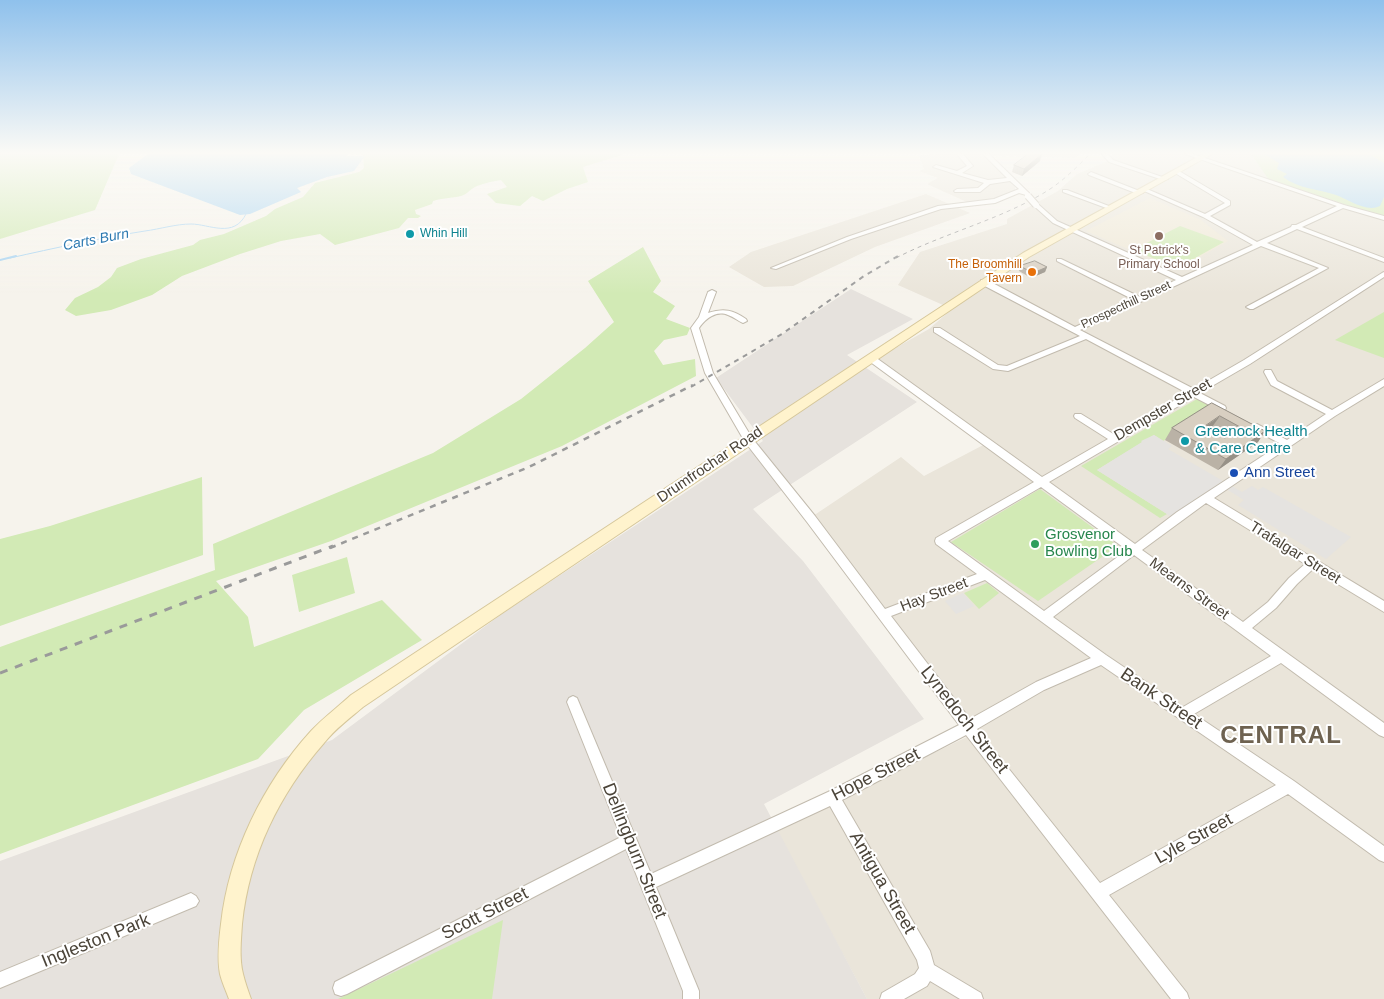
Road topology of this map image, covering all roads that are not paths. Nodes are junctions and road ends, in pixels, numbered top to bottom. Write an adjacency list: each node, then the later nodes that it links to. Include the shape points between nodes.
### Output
1 (996, 201): 17 (street, via 940,207)
2 (1035, 201): 13 (street, bridge, via 1055,222)
3 (1091, 201): 9 (street)
4 (1125, 201): 9 (main road, Drumfrochar Road)
5 (1167, 201): 10 (street)
6 (1226, 201): 10 (street, via 1228,202)
7 (1327, 201): 8 (street)
8 (1342, 206): 11 (street); 12 (street, Prospecthill Street)
9 (1111, 208): 13 (main road, Drumfrochar Road)
10 (1205, 216): 14 (street)
11 (1384, 218)
12 (1294, 226): 14 (street, Prospecthill Street); 16 (street)
13 (1074, 230): 19 (street); 20 (main road, Drumfrochar Road)
14 (1258, 244): 19 (street, Prospecthill Street); 23 (street, via 1325,268)
15 (1059, 260): 22 (street)
16 (1384, 260)
17 (774, 268)
18 (1384, 274): 32 (street, Dempster Street)
19 (1180, 279): 22 (street, Prospecthill Street)
20 (984, 282): 27 (street); 29 (main road, Drumfrochar Road)
21 (712, 292): 24 (street)
22 (1138, 299): 27 (street, Prospecthill Street)
23 (1250, 307)
24 (703, 318): 25 (street, via 728,311); 38 (street, Lynedoch Street, via 695,328 709,373)
25 (743, 321)
26 (937, 330): 28 (street, via 1002,369)
27 (1074, 330): 28 (street)
28 (1086, 336): 32 (street)
29 (872, 359): 38 (main road, Drumfrochar Road); 40 (street, Mearns Street)
30 (1268, 372): 34 (street, via 1274,383)
31 (1384, 382): 34 (street)
32 (1194, 393): 33 (street); 37 (street, Dempster Street)
33 (1230, 413)
34 (1332, 414): 39 (street)
35 (1078, 416): 37 (street)
36 (1246, 422): 39 (street)
37 (1114, 438): 40 (street, Dempster Street)
38 (748, 440): 47 (street, Lynedoch Street); 66 (main road, Drumfrochar Road, via 357,701 319,736 275,796 255,832 238,878 231,917 231,972)
39 (1288, 444): 41 (street)
40 (1040, 482): 42 (street, Dempster Street); 43 (street, Mearns Street)
41 (1206, 498): 43 (street); 44 (street, Trafalgar Street)
42 (940, 541): 45 (street, Bank Street)
43 (1135, 549): 48 (street); 49 (street, Mearns Street)
44 (1312, 564): 46 (street, Trafalgar Street); 49 (street)
45 (986, 574): 47 (street, Hay Street); 48 (street, Bank Street)
46 (1384, 607)
47 (882, 615): 54 (street, Lynedoch Street)
48 (1044, 617): 51 (street, Bank Street)
49 (1243, 629): 50 (street, Mearns Street)
50 (1280, 657): 53 (street); 55 (street, Mearns Street)
51 (1102, 659): 53 (street, Bank Street); 54 (street, Hope Street, via 1040,686)
52 (573, 702): 58 (street, Dellingburn Street)
53 (1182, 714): 56 (street, Bank Street)
54 (968, 727): 57 (street, Hope Street); 61 (street, Lynedoch Street)
55 (1384, 731)
56 (1289, 786): 59 (street, Bank Street); 61 (street, Lyle Street)
57 (833, 797): 60 (street, Hope Street); 63 (street, Antigua Street)
58 (629, 840): 60 (street, Dellingburn Street); 65 (street, Scott Street)
59 (1384, 854)
60 (647, 884): 67 (street, Dellingburn Street, via 691,991)
61 (1099, 892): 70 (street, Lynedoch Street)
62 (191, 902): 64 (street, Ingleston Park)
63 (928, 970): 68 (street, via 921,980); 69 (street)
64 (0, 980)
65 (341, 988)
66 (240, 999)
67 (691, 999)
68 (888, 999)
69 (975, 999)
70 (1181, 999)

